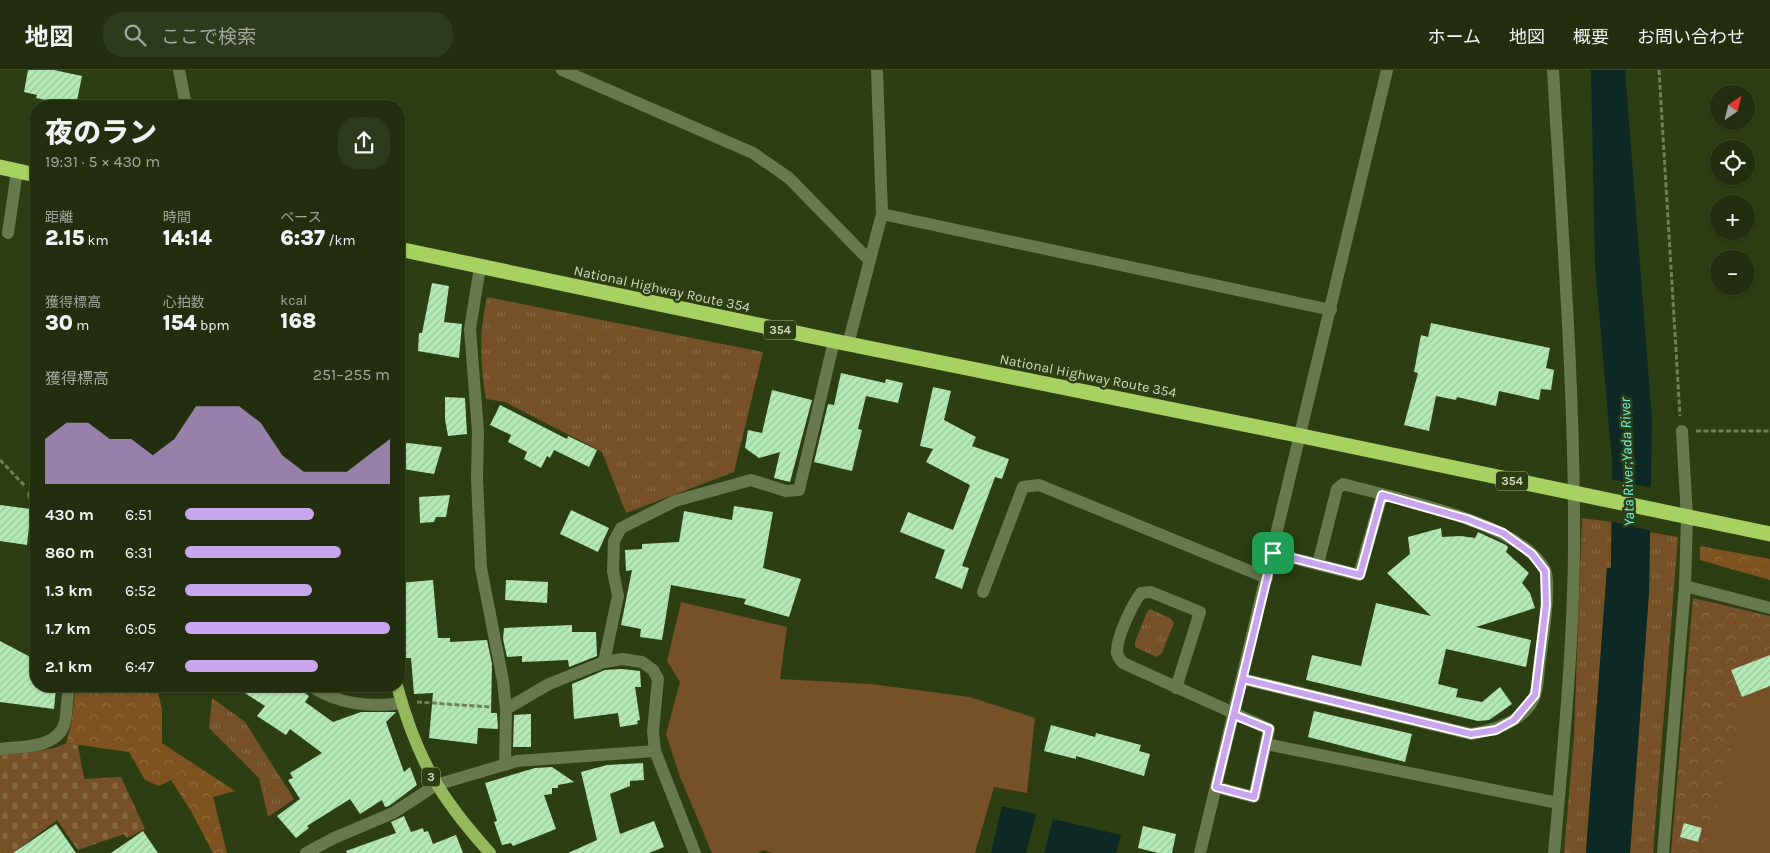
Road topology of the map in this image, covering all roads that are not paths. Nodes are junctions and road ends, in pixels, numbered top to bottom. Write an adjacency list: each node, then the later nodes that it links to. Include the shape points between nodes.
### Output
1 (179, 70): 6 (street)
2 (562, 70): 13 (street, via 754,153 789,178)
3 (877, 70): 10 (street)
4 (1387, 70): 15 (street)
5 (1553, 70): 20 (street)
6 (185, 100)
7 (0, 167): 8 (highway)
8 (17, 171): 9 (highway); 11 (street)
9 (30, 173)
10 (882, 214): 13 (street); 15 (street)
11 (8, 233)
12 (405, 250): 14 (highway, National Highway Route 354 / 354)
13 (869, 260): 16 (street)
14 (480, 267): 16 (highway, National Highway Route 354 / 354); 36 (street, via 470,329 478,432 481,568)
15 (1331, 310): 18 (street)
16 (841, 343): 18 (highway, National Highway Route 354 / 354); 29 (street, via 799,490 786,491 751,480 675,501 621,528 614,541 613,571 618,596)
17 (1682, 431): 21 (street)
18 (1302, 436): 20 (highway, National Highway Route 354 / 354); 23 (street)
19 (1382, 495): 24 (street, via 1343,484 1337,489); 24 (street, via 1360,575); 30 (street, via 1467,519 1503,533 1532,554 1545,571 1546,605 1538,678 1535,695 1527,707 1514,720 1496,730 1471,734)
20 (1579, 495): 21 (highway, National Highway Route 354 / 354); 44 (street, via 1570,679)
21 (1681, 516): 22 (highway, National Highway Route 354 / 354); 26 (street)
22 (1770, 534)
23 (1273, 553): 24 (street); 25 (street)
24 (1318, 564)
25 (1267, 578): 27 (street, via 1039,485 1022,487); 30 (street)
26 (1685, 586): 28 (street); 50 (street)
27 (983, 592)
28 (1770, 608)
29 (604, 662): 36 (street, via 549,684); 40 (street, via 622,659 642,662 658,678 653,731)
30 (1243, 679): 37 (street)
31 (1176, 688): 31 (street, via 1122,663 1117,655 1117,646 1134,602 1141,593 1151,592 1200,612); 37 (street)
32 (68, 692): 39 (street, via 65,722 58,737 49,742)
33 (322, 692): 35 (street, via 349,703)
34 (399, 692): 35 (main road, 3)
35 (402, 703): 42 (main road, 3, via 420,755)
36 (506, 708): 41 (street)
37 (1234, 715): 38 (street, via 1269,729); 43 (street)
38 (1266, 744): 43 (street, via 1254,797); 44 (street)
39 (0, 750)
40 (656, 751): 41 (street, via 517,761); 47 (street)
41 (505, 765): 42 (street)
42 (436, 785): 45 (street, via 393,813); 46 (main road, 3)
43 (1216, 787): 48 (street)
44 (1558, 803): 49 (street)
45 (306, 853)
46 (490, 853)
47 (695, 853)
48 (1200, 853)
49 (1554, 853)
50 (1663, 853)

